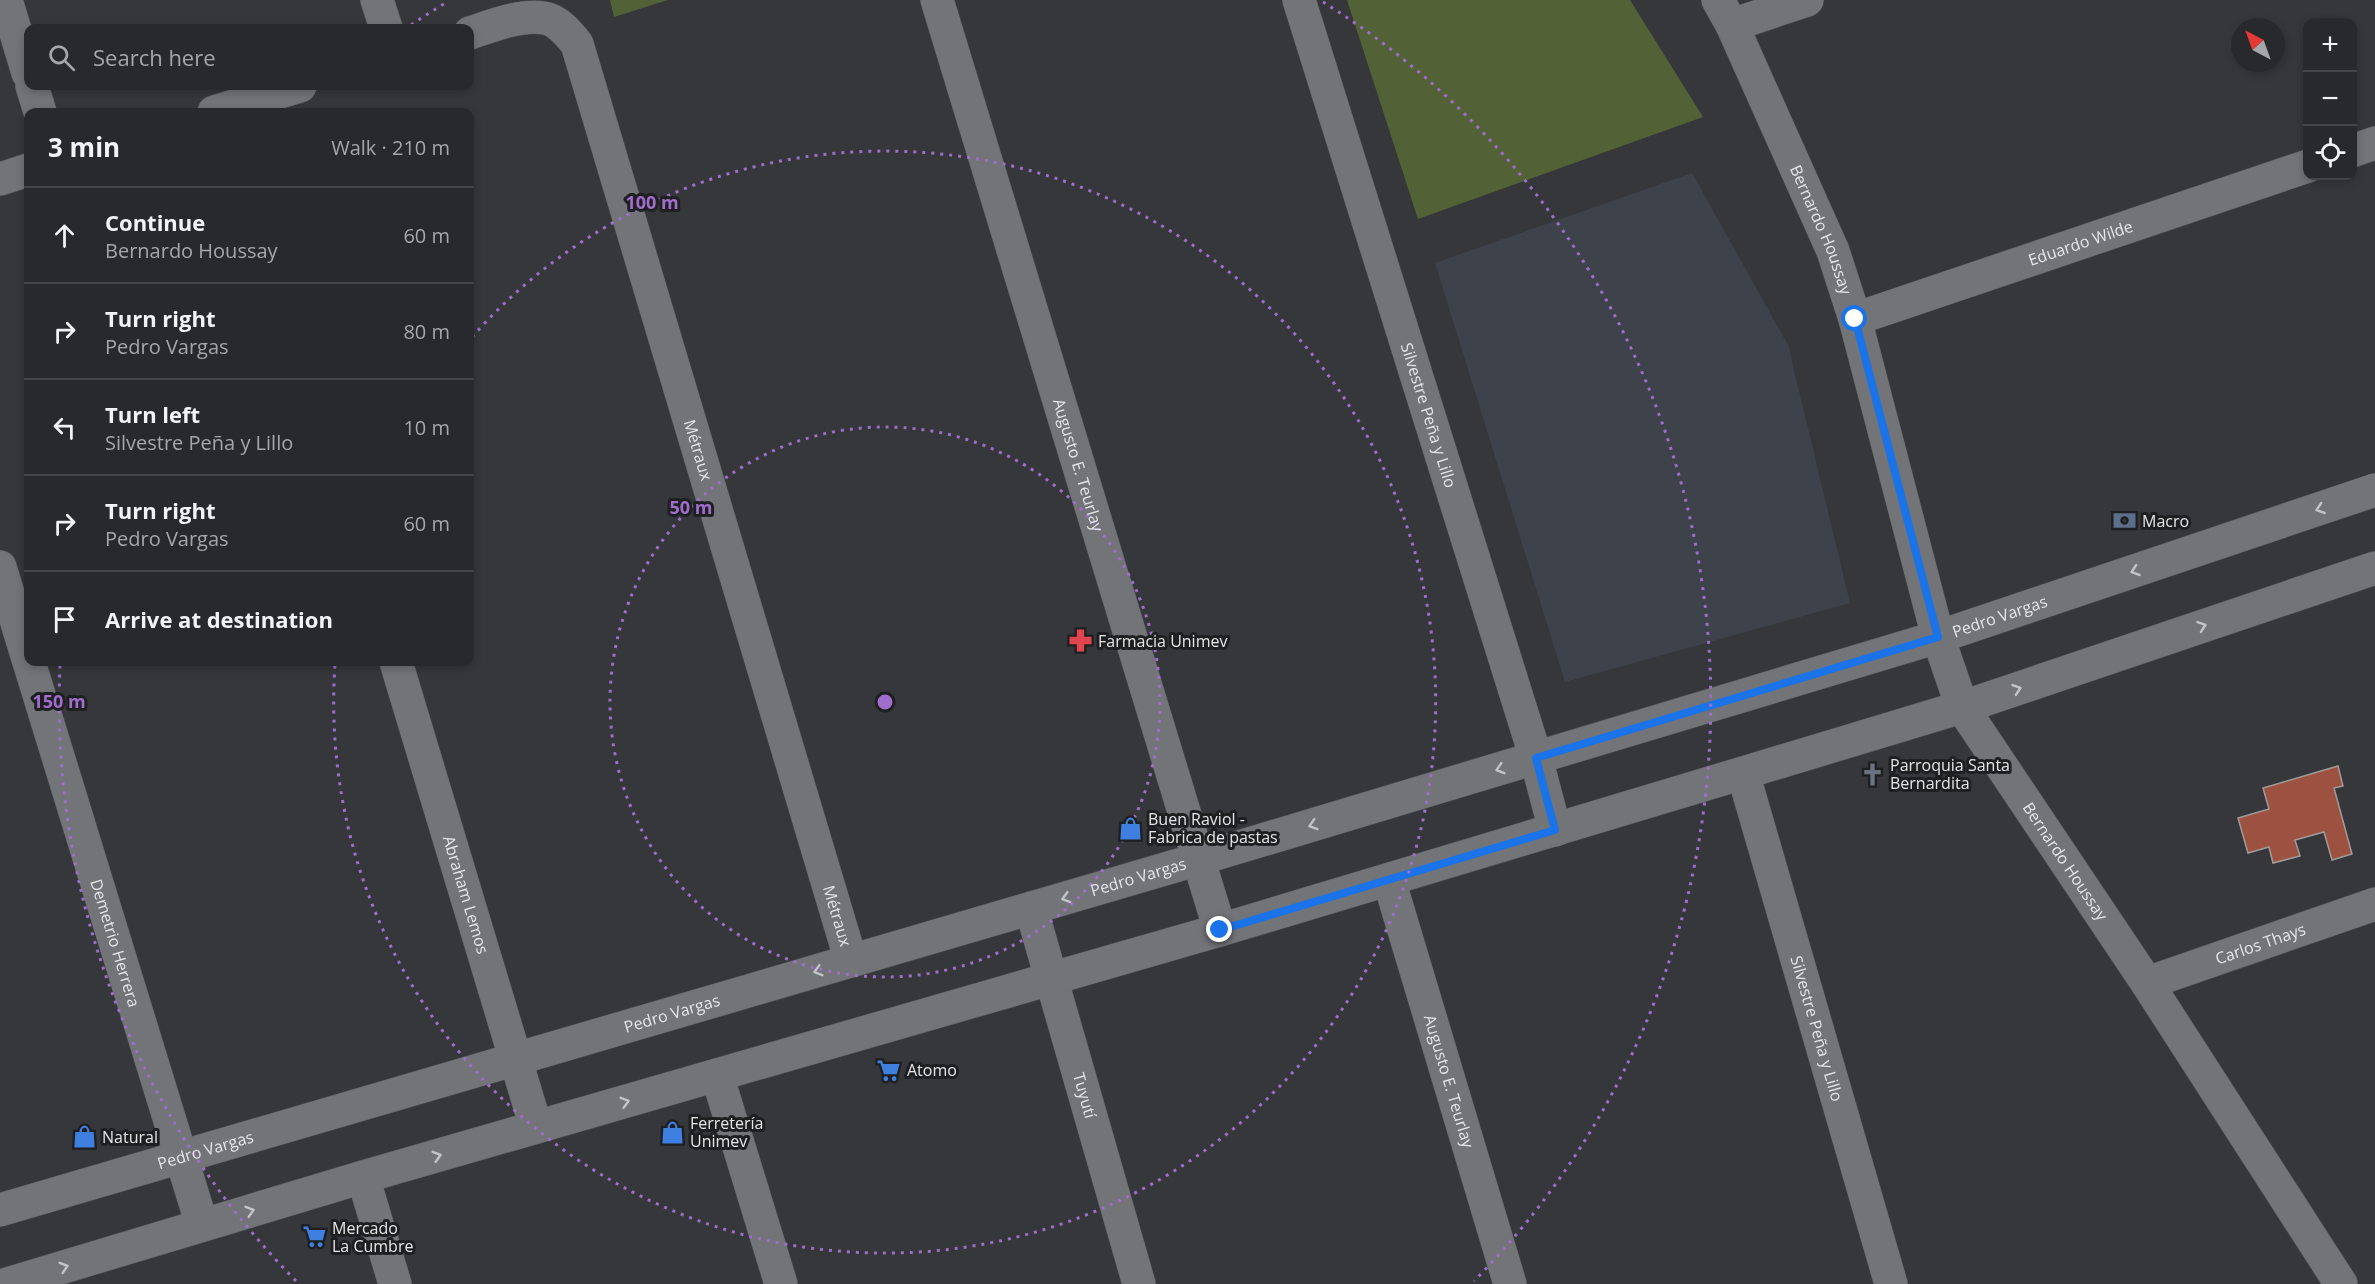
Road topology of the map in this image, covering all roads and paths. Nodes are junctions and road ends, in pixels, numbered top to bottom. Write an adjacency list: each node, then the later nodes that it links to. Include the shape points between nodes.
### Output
1 (6, 0): 9 (street)
2 (377, 0): 7 (street)
3 (937, 0): 31 (street, Augusto E. Teurlay)
4 (1299, 0): 28 (street, Silvestre Peña y Lillo)
5 (1807, 0): 6 (street)
6 (1725, 13): 19 (street, Bernardo Houssay, via 1833,251)
7 (385, 24)
8 (474, 32): 36 (street, Métraux, via 511,20 545,18 564,28 577,44)
9 (24, 60)
10 (33, 90): 12 (street)
11 (288, 90): 13 (street)
12 (39, 108)
13 (233, 108)
14 (2375, 143): 15 (street)
15 (2357, 149)
16 (2303, 167): 19 (street, Eduardo Wilde)
17 (24, 171): 18 (street)
18 (0, 179)
19 (1855, 319): 23 (street, Bernardo Houssay)
20 (2375, 490): 23 (street, Pedro Vargas, one-way to 23)
21 (0, 567): 24 (street, Demetrio Herrera)
22 (2375, 568): 27 (street, one-way to 22)
23 (1938, 637): 27 (street, Bernardo Houssay); 28 (street, Pedro Vargas)
24 (24, 644)
25 (31, 666): 42 (street, Demetrio Herrera)
26 (397, 666): 39 (street, Abraham Lemos)
27 (1962, 707): 29 (street); 38 (street, Bernardo Houssay)
28 (1536, 758): 30 (street, Silvestre Peña y Lillo); 31 (street, Pedro Vargas, one-way to 31)
29 (1743, 773): 30 (street); 51 (street, Silvestre Peña y Lillo)
30 (1555, 830): 32 (street)
31 (1199, 859): 34 (street, Pedro Vargas, one-way to 34); 35 (street, Augusto E. Teurlay)
32 (1389, 880): 35 (street); 50 (street, Augusto E. Teurlay)
33 (2375, 904): 38 (street, Carlos Thays)
34 (1031, 908): 36 (street, Pedro Vargas); 37 (street, Tuyutí)
35 (1220, 930): 37 (street)
36 (851, 961): 39 (street, Pedro Vargas, one-way to 39)
37 (1051, 979): 40 (street); 49 (street, Tuyutí)
38 (2147, 984): 52 (street, Bernardo Houssay)
39 (516, 1059): 41 (street, Abraham Lemos); 42 (street, Pedro Vargas)
40 (717, 1075): 41 (street, one-way to 40); 48 (street)
41 (536, 1127): 43 (street, one-way to 41)
42 (182, 1157): 44 (street, Pedro Vargas); 45 (street, Demetrio Herrera)
43 (363, 1177): 45 (street, one-way to 43); 47 (street)
44 (0, 1210)
45 (202, 1225): 46 (street, one-way to 45)
46 (25, 1282)
47 (395, 1284)
48 (781, 1284)
49 (1139, 1284)
50 (1510, 1284)
51 (1891, 1284)
52 (2341, 1284)

